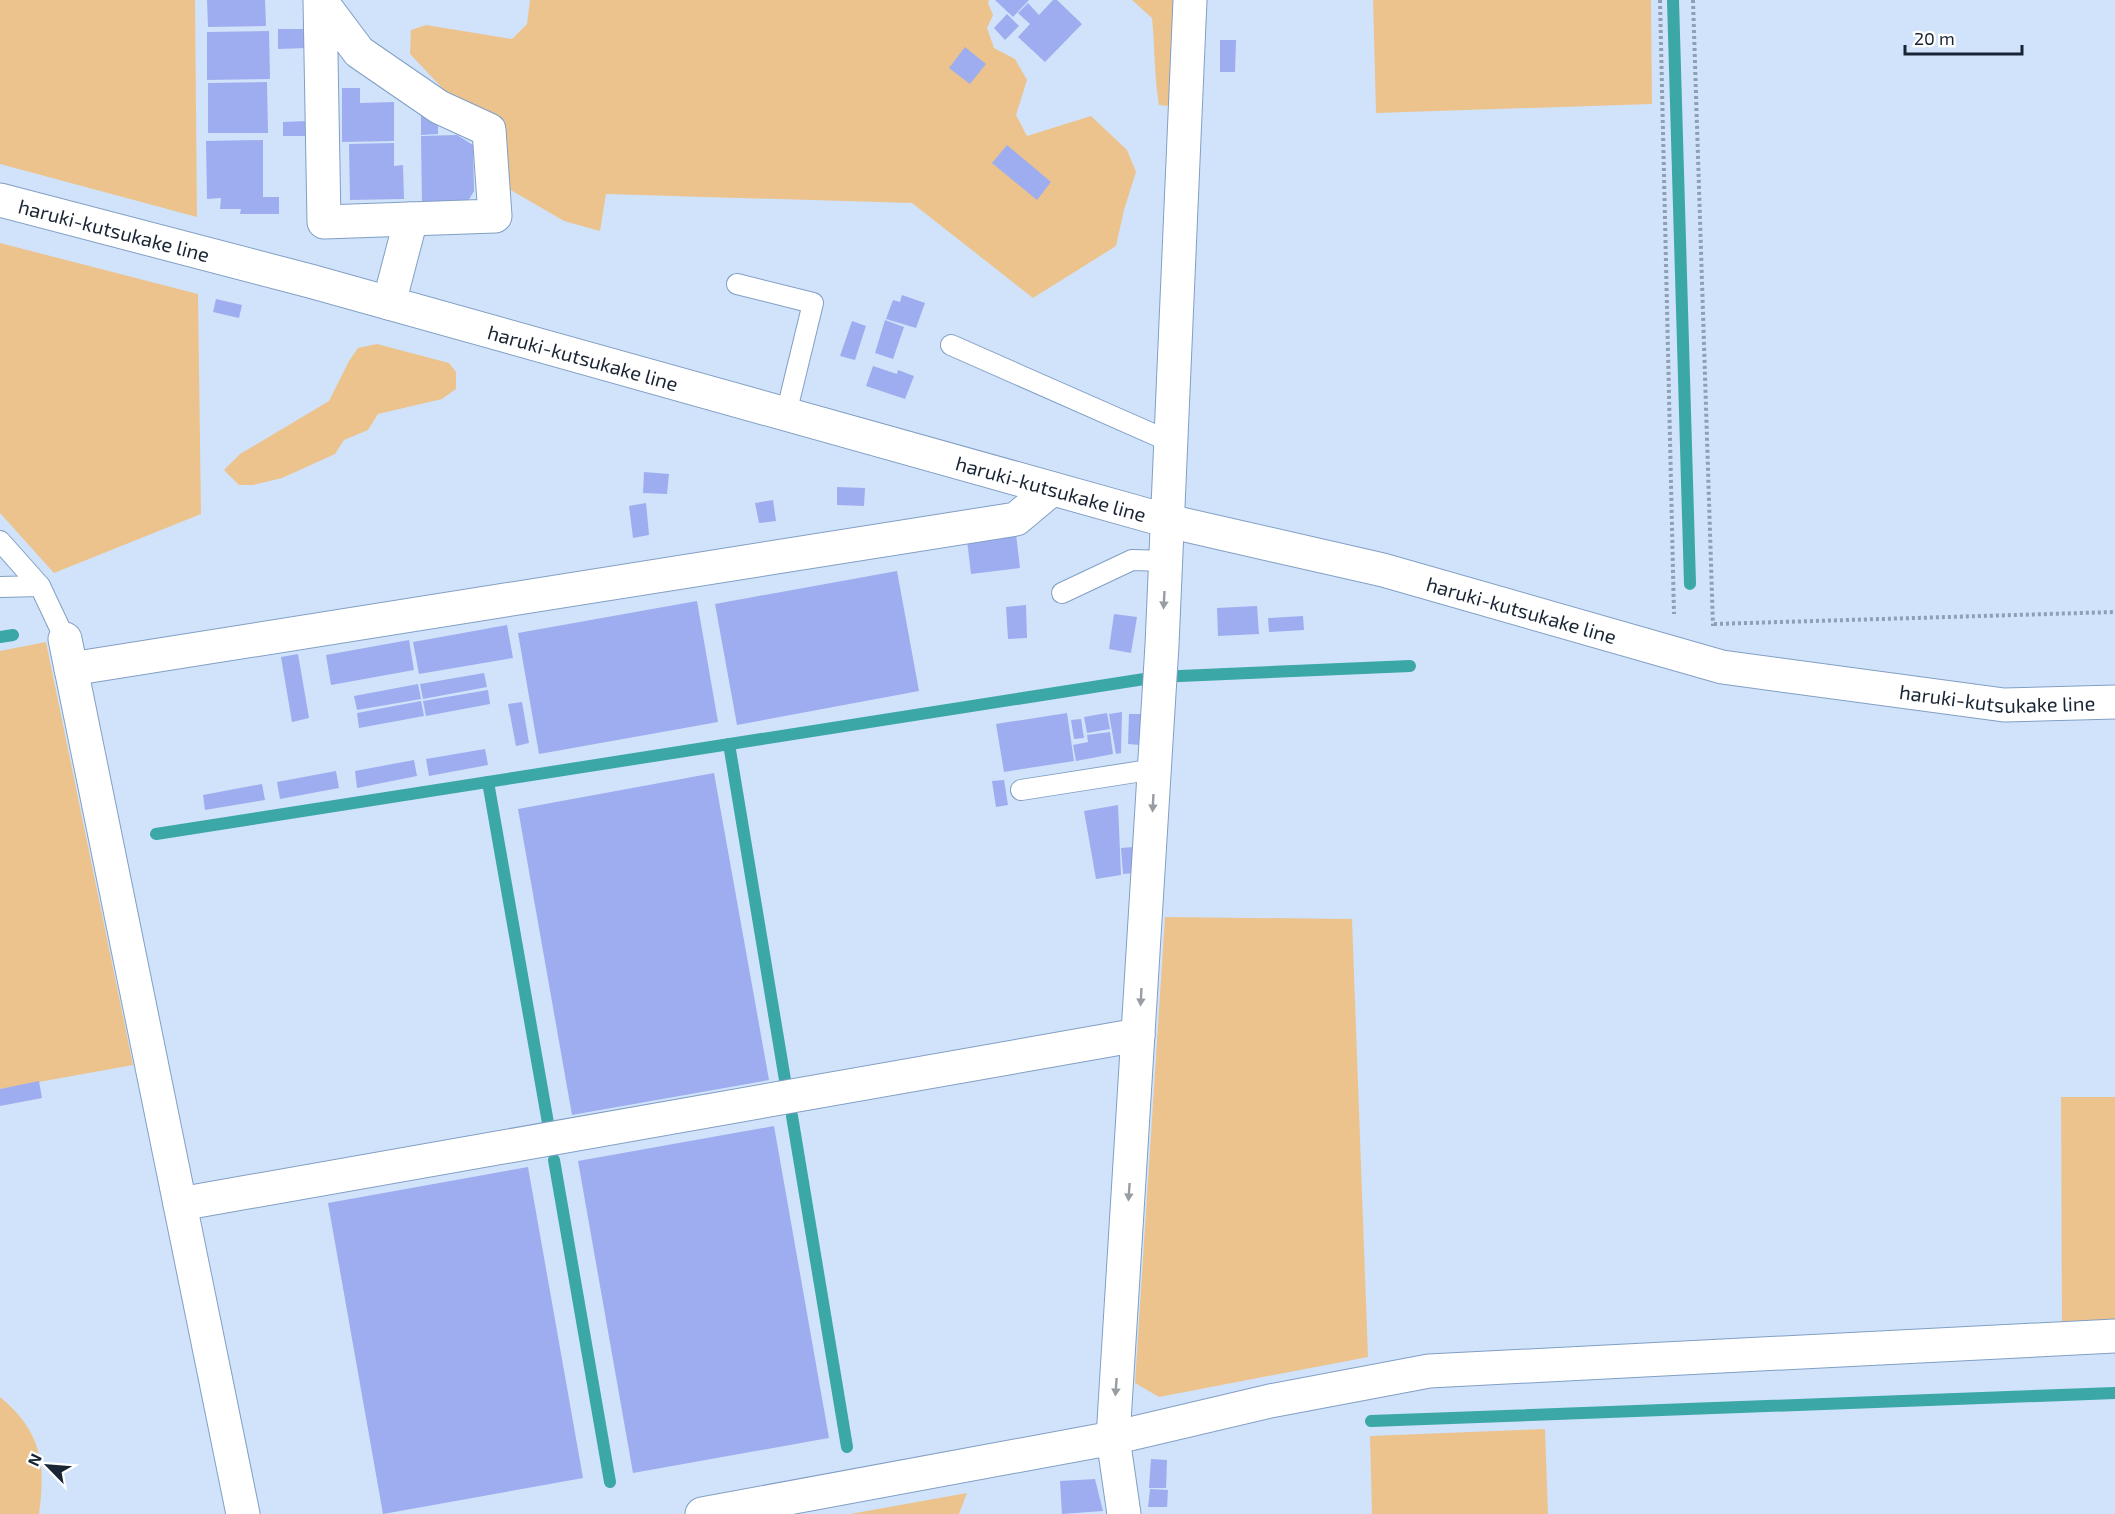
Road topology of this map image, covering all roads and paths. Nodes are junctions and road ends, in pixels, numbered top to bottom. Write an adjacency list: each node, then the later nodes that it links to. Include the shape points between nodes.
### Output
1 (320, 0): 6 (street, via 324,222); 6 (street, via 359,52 438,107 489,130 495,216)
2 (1190, 0): 11 (street)
3 (1660, 0): 22 (path)
4 (1693, 0): 20 (path)
5 (0, 200): 8 (street, haruki-kutsukake line)
6 (411, 219): 8 (street)
7 (736, 284): 10 (lane, via 813,303)
8 (389, 303): 10 (street, haruki-kutsukake line)
9 (951, 345): 11 (lane)
10 (786, 414): 12 (street, haruki-kutsukake line)
11 (1172, 442): 13 (street)
12 (1052, 489): 13 (street, haruki-kutsukake line); 21 (street, via 1016,519)
13 (1168, 521): 15 (street); 22 (street, haruki-kutsukake line, via 1383,570)
14 (0, 541): 16 (lane)
15 (1166, 561): 18 (lane, via 1132,560); 25 (street, one-way to 25)
16 (40, 586): 17 (lane); 21 (lane)
17 (0, 587)
18 (1062, 593)
19 (2115, 612): 20 (path)
20 (1713, 624): 23 (path)
21 (68, 654): 28 (street)
22 (1676, 654): 23 (street, haruki-kutsukake line)
23 (1715, 665): 24 (street, haruki-kutsukake line, via 2004,705)
24 (2115, 702)
25 (1155, 769): 26 (lane); 27 (street, one-way to 27)
26 (1020, 790)
27 (1138, 1035): 28 (street); 30 (street, one-way to 30)
28 (180, 1204): 31 (street)
29 (2115, 1336): 30 (street, via 1429,1371 1270,1401)
30 (1113, 1438): 32 (street); 33 (street)
31 (243, 1514)
32 (702, 1514)
33 (1124, 1514)

